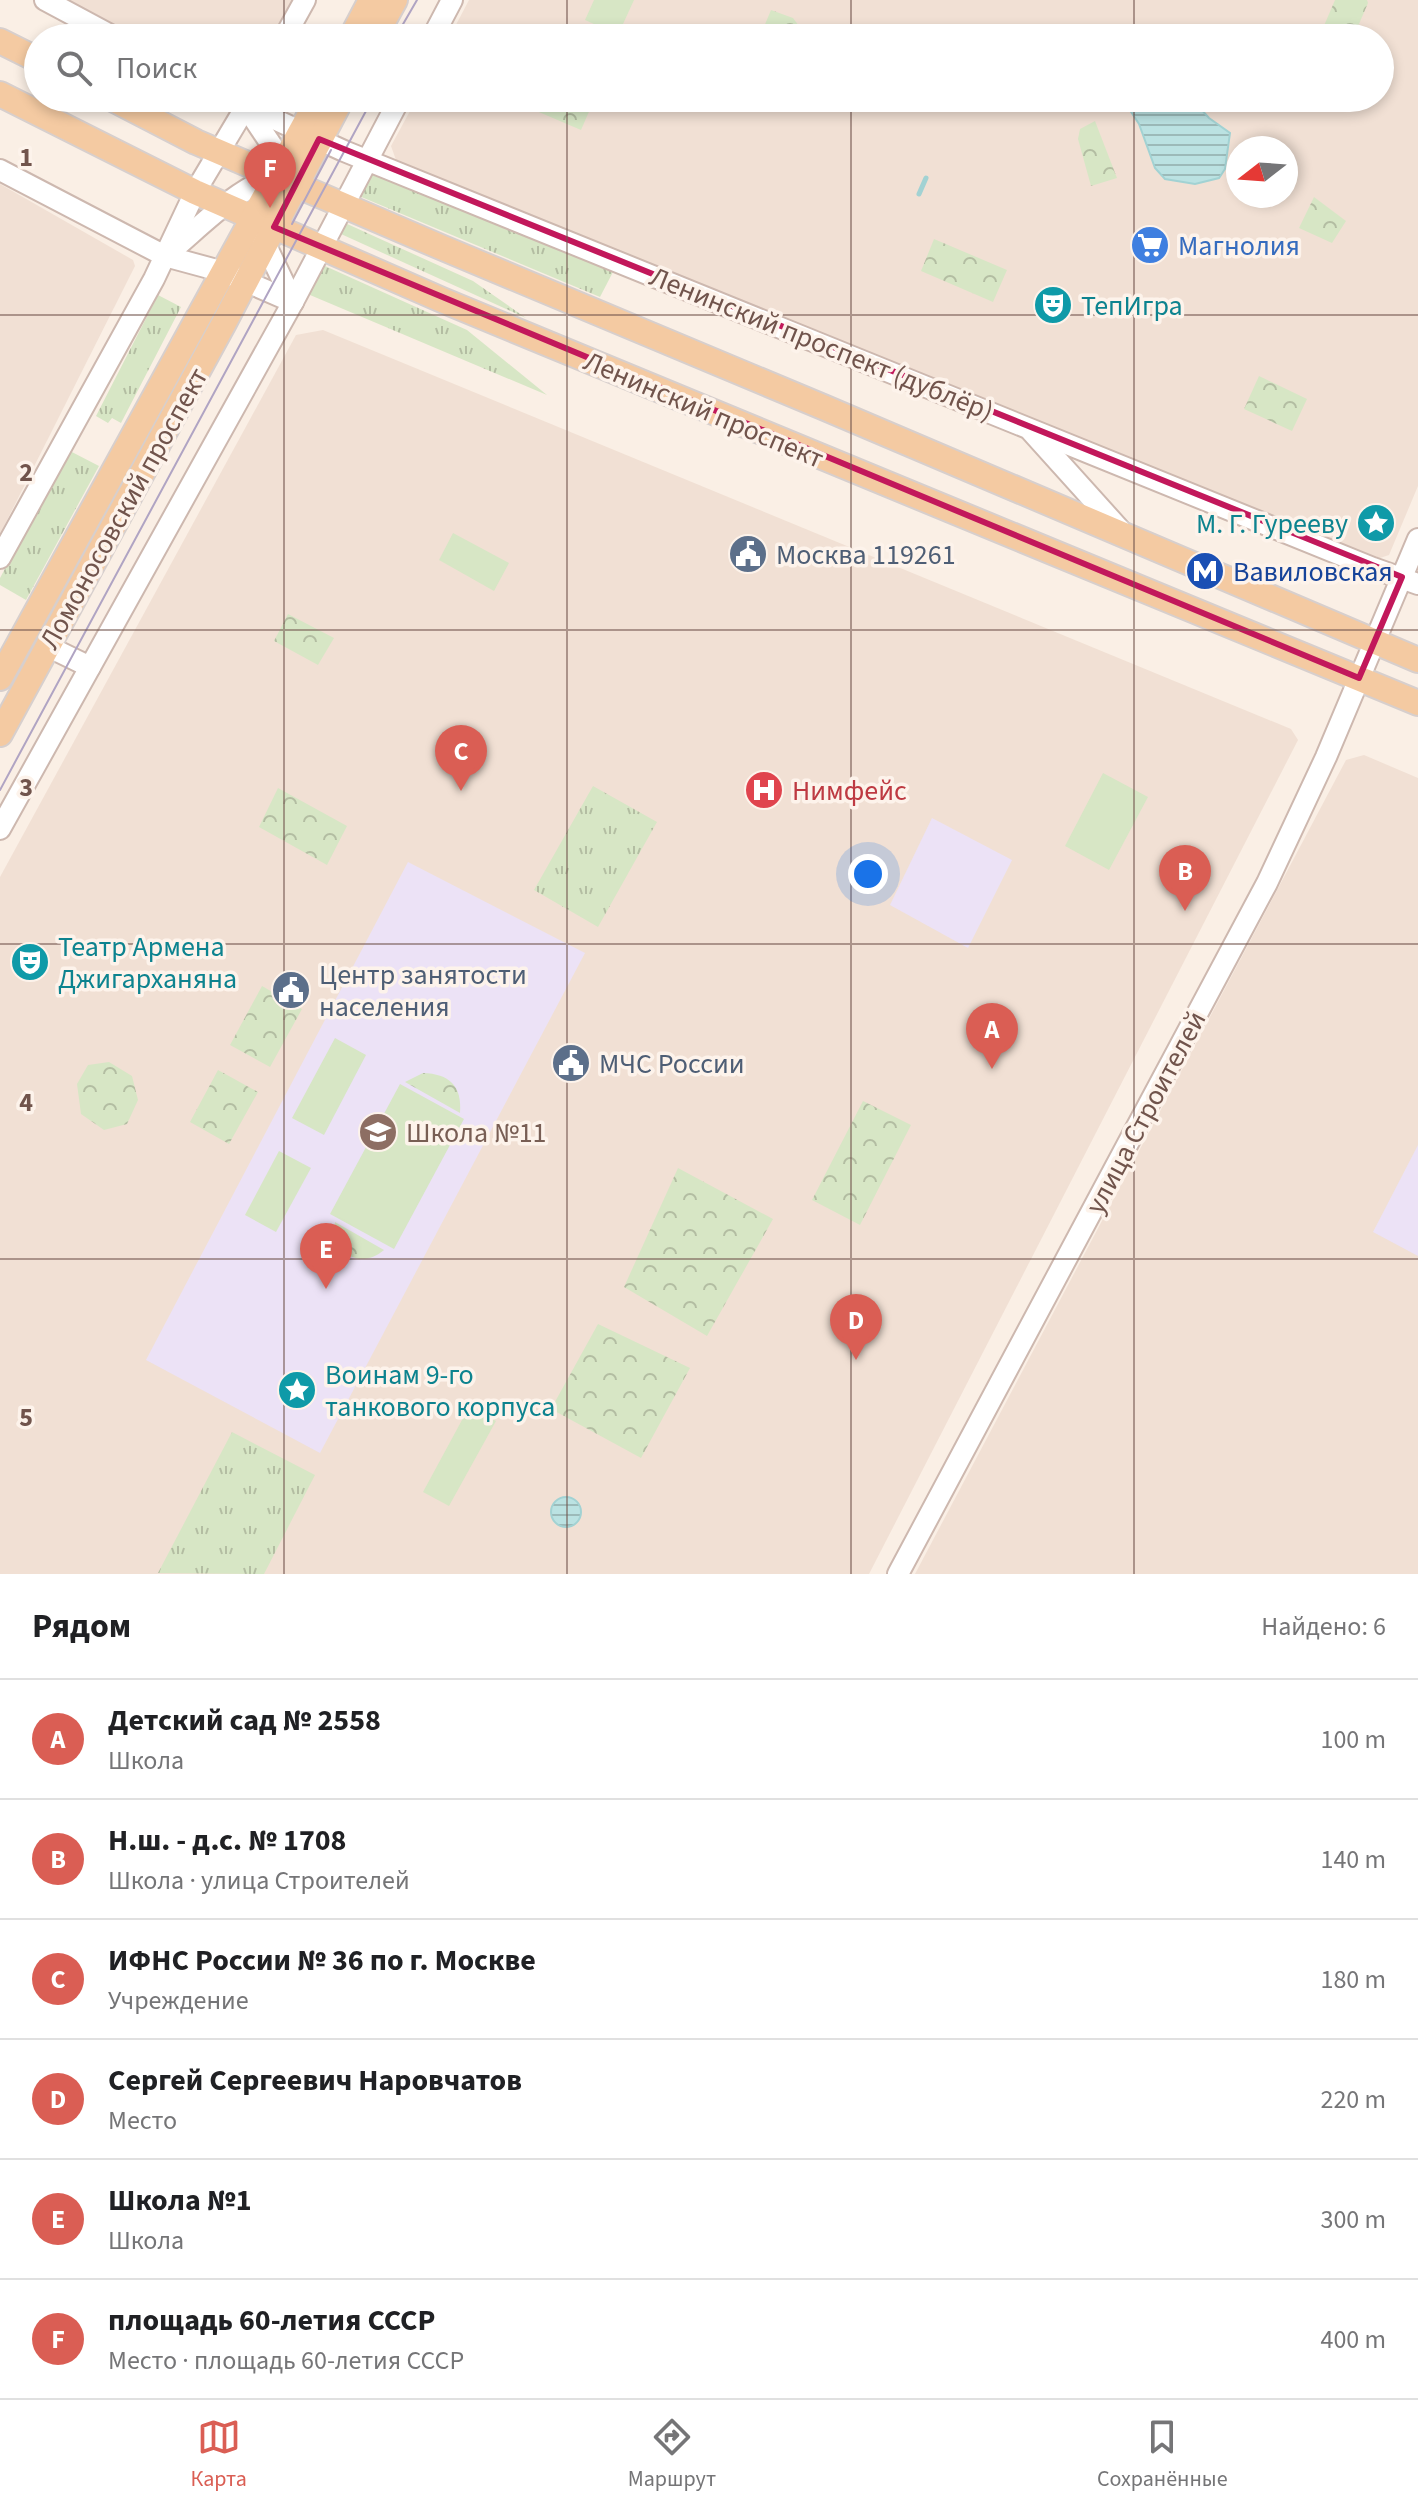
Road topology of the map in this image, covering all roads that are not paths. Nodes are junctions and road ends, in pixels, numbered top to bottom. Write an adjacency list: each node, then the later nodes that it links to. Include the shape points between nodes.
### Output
1 (45, 0): 6 (street)
2 (305, 0): 7 (street)
3 (371, 0): 8 (main road)
4 (395, 0): 9 (main road)
5 (452, 0): 10 (street)
6 (90, 24)
7 (292, 24)
8 (358, 24)
9 (382, 24)
10 (439, 24)
11 (0, 31): 12 (street)
12 (19, 51)
13 (0, 94): 14 (main road, Ленинский проспект)
14 (24, 106)
15 (36, 112): 28 (main road, Ленинский проспект)
16 (140, 112): 24 (main road, Ленинский проспект)
17 (237, 112): 24 (street)
18 (249, 112): 27 (street)
19 (264, 112): 23 (street, Ленинский проспект (дублёр))
20 (316, 112): 23 (main road)
21 (330, 112): 23 (main road)
22 (393, 112): 25 (street)
23 (310, 135): 25 (street, Ленинский проспект (дублёр)); 27 (main road)
24 (219, 151): 27 (main road, Ленинский проспект); 28 (street)
25 (369, 159): 30 (street); 36 (street, Ленинский проспект (дублёр))
26 (0, 170): 33 (street)
27 (286, 173): 29 (street, via 260,181); 30 (main road, Ленинский проспект); 31 (main road)
28 (195, 192): 29 (main road, Ленинский проспект); 33 (street)
29 (226, 205): 31 (main road, Ленинский проспект); 33 (street)
30 (344, 205): 32 (street); 37 (main road, Ленинский проспект)
31 (264, 229): 32 (main road, Ленинский проспект); 34 (main road); 35 (street)
32 (322, 247): 35 (street); 46 (main road, Ленинский проспект)
33 (165, 256): 34 (street); 39 (street)
34 (235, 277): 35 (street); 42 (main road, Ломоносовский проспект); 45 (main road, Ломоносовский проспект)
35 (293, 302): 44 (street)
36 (1027, 426): 37 (street); 40 (street, Ленинский проспект (дублёр))
37 (1124, 535): 41 (main road, Ленинский проспект)
38 (1418, 539): 40 (street, улица Строителей)
39 (0, 558)
40 (1410, 581): 41 (street, улица Строителей)
41 (1375, 642): 43 (main road, Ленинский проспект); 46 (street, улица Строителей)
42 (47, 646): 44 (street); 48 (main road, Ломоносовский проспект)
43 (1418, 660)
44 (90, 667): 49 (street)
45 (0, 678)
46 (1359, 678): 47 (main road, Ленинский проспект); 50 (street, улица Строителей, via 1267,883)
47 (1418, 703)
48 (1, 728)
49 (0, 829)
50 (898, 1574)

